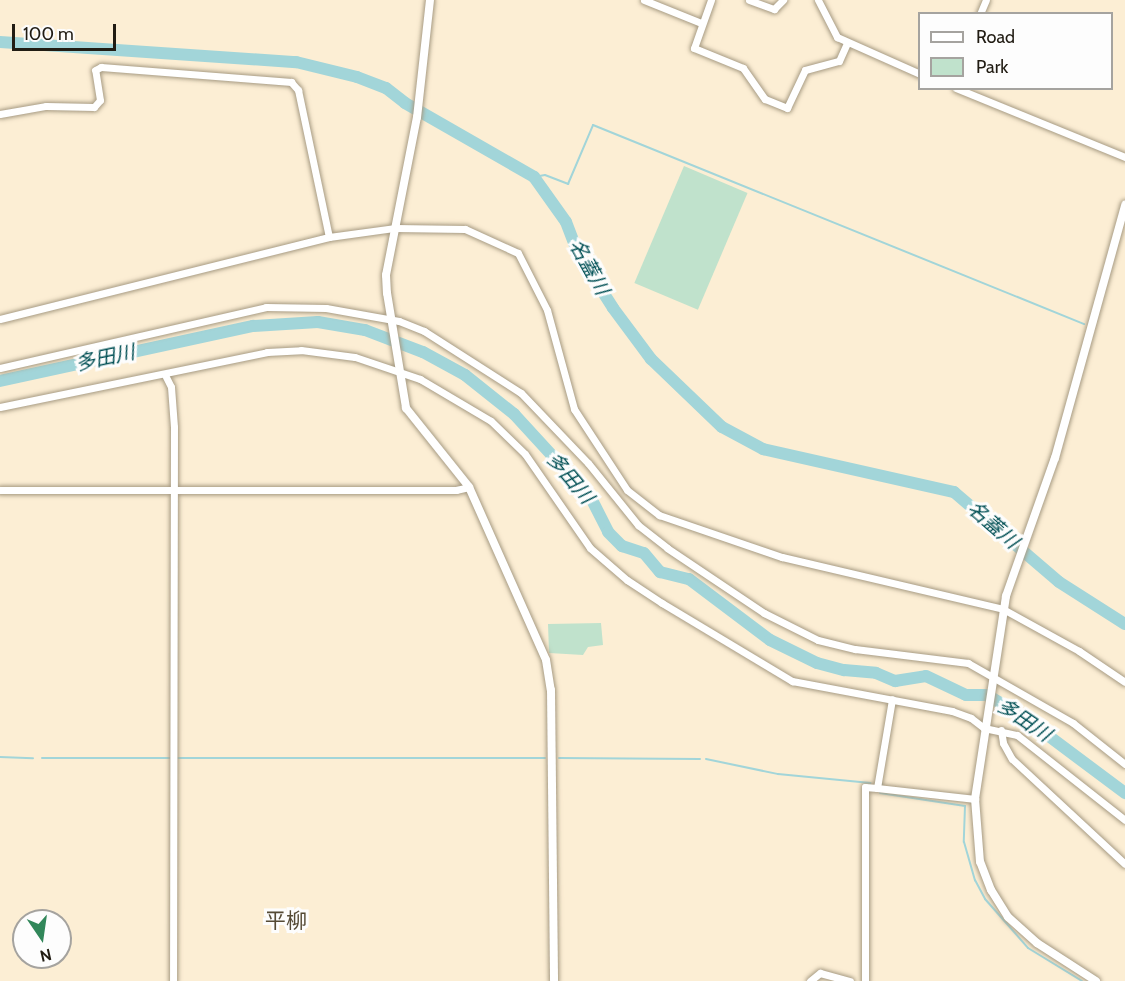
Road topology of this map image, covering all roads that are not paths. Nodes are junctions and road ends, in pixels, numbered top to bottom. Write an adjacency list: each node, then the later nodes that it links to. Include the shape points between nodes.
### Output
1 (430, 0): 14 (street, via 417,117)
2 (644, 0): 7 (street)
3 (711, 0): 7 (street)
4 (749, 0): 5 (street, via 774,9)
5 (783, 0)
6 (818, 0): 8 (street, via 832,32)
7 (701, 23): 8 (street, via 694,48 743,68 765,99 788,108 805,70 839,61)
8 (847, 44): 9 (street)
9 (918, 73)
10 (961, 90): 12 (street)
11 (0, 114): 15 (street, via 46,106 94,107 100,100 95,70 102,67 291,82 298,90)
12 (1125, 157)
13 (1125, 205): 25 (street, via 1062,436)
14 (395, 228): 15 (street); 17 (street, via 386,275); 25 (street, via 465,229 518,253 547,310 574,410 627,490 659,515 782,557)
15 (329, 237): 16 (street)
16 (0, 319)
17 (392, 323): 18 (street, via 326,308 266,307); 19 (street); 26 (street, via 424,331 522,393 588,463 638,525 764,613 818,640 968,663)
18 (0, 368)
19 (398, 370): 20 (street, via 355,357 301,350 267,352); 22 (street, via 401,394 413,420); 28 (street, via 491,421 525,454 590,548 627,580 792,681)
20 (165, 375): 21 (street); 24 (street, via 171,387)
21 (0, 407)
22 (469, 487): 24 (street); 37 (street, via 550,675)
23 (0, 490): 24 (street)
24 (174, 490): 36 (street)
25 (1003, 609): 26 (street); 27 (street)
26 (992, 681): 29 (street); 31 (street, via 1073,723)
27 (1125, 682)
28 (892, 699): 29 (street, via 952,711); 32 (street)
29 (985, 725): 30 (street); 33 (street)
30 (1001, 730): 34 (street, via 1017,735); 35 (street, via 1012,759)
31 (1125, 764)
32 (877, 788): 33 (street); 40 (street, via 865,787)
33 (975, 800): 41 (street, via 980,862 1008,917 1037,943)
34 (1125, 820)
35 (1125, 864)
36 (173, 981)
37 (554, 981)
38 (810, 981): 39 (street, via 820,973)
39 (850, 981)
40 (865, 981)
41 (1096, 981)

